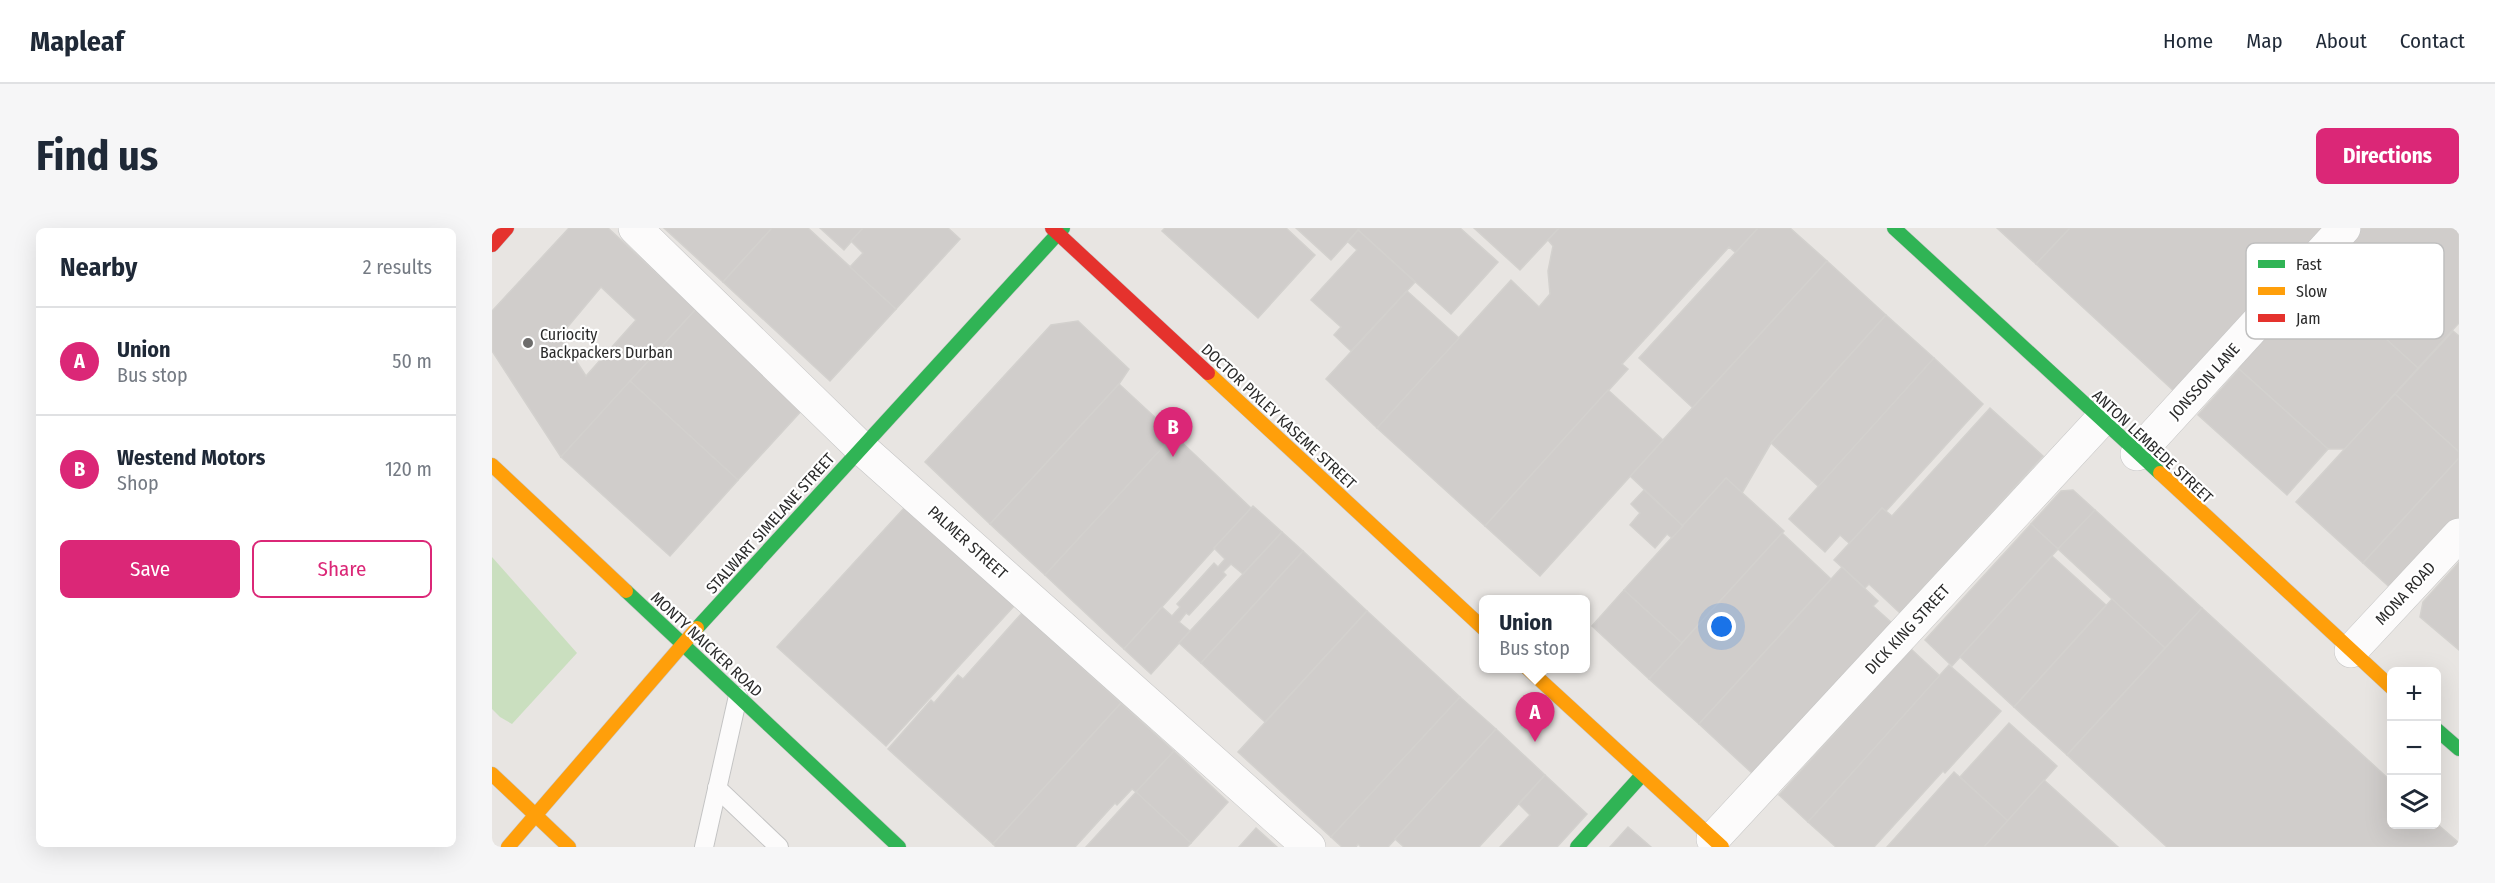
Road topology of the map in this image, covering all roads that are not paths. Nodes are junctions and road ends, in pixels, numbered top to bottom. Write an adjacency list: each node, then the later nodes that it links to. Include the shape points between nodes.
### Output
1 (507, 228): 7 (main road)
2 (635, 228): 10 (street, PALMER STREET)
3 (1894, 228): 9 (main road, ANTON LEMBEDE STREET)
4 (2344, 228): 6 (street, JONSSON LANE)
5 (1057, 230): 10 (main road, STALWART SIMELANE STREET); 14 (main road, DOCTOR PIXLEY KASEME STREET)
6 (2330, 243)
7 (492, 245)
8 (2246, 336): 11 (street, JONSSON LANE)
9 (2102, 420): 11 (main road, ANTON LEMBEDE STREET); 26 (street, DICK KING STREET)
10 (860, 447): 15 (main road, STALWART SIMELANE STREET); 32 (street, PALMER STREET)
11 (2138, 454): 16 (main road, ANTON LEMBEDE STREET)
12 (492, 465): 15 (main road, MONTY NAICKER ROAD)
13 (2459, 535): 16 (street, MONA ROAD)
14 (1479, 624)
15 (683, 644): 19 (main road, MONTY NAICKER ROAD); 25 (main road, STALWART SIMELANE STREET)
16 (2351, 651): 18 (main road, ANTON LEMBEDE STREET)
17 (1531, 673): 23 (main road)
18 (2387, 684)
19 (738, 696): 24 (lane); 31 (main road, MONTY NAICKER ROAD)
20 (2441, 733): 21 (main road)
21 (2459, 749)
22 (492, 774): 25 (main road)
23 (1642, 775): 26 (main road); 33 (main road)
24 (717, 788): 29 (lane); 30 (lane)
25 (535, 815): 27 (main road, STALWART SIMELANE STREET); 28 (main road)
26 (1717, 843)
27 (508, 847)
28 (569, 847)
29 (704, 847)
30 (779, 847)
31 (899, 847)
32 (1309, 847)
33 (1577, 847)

